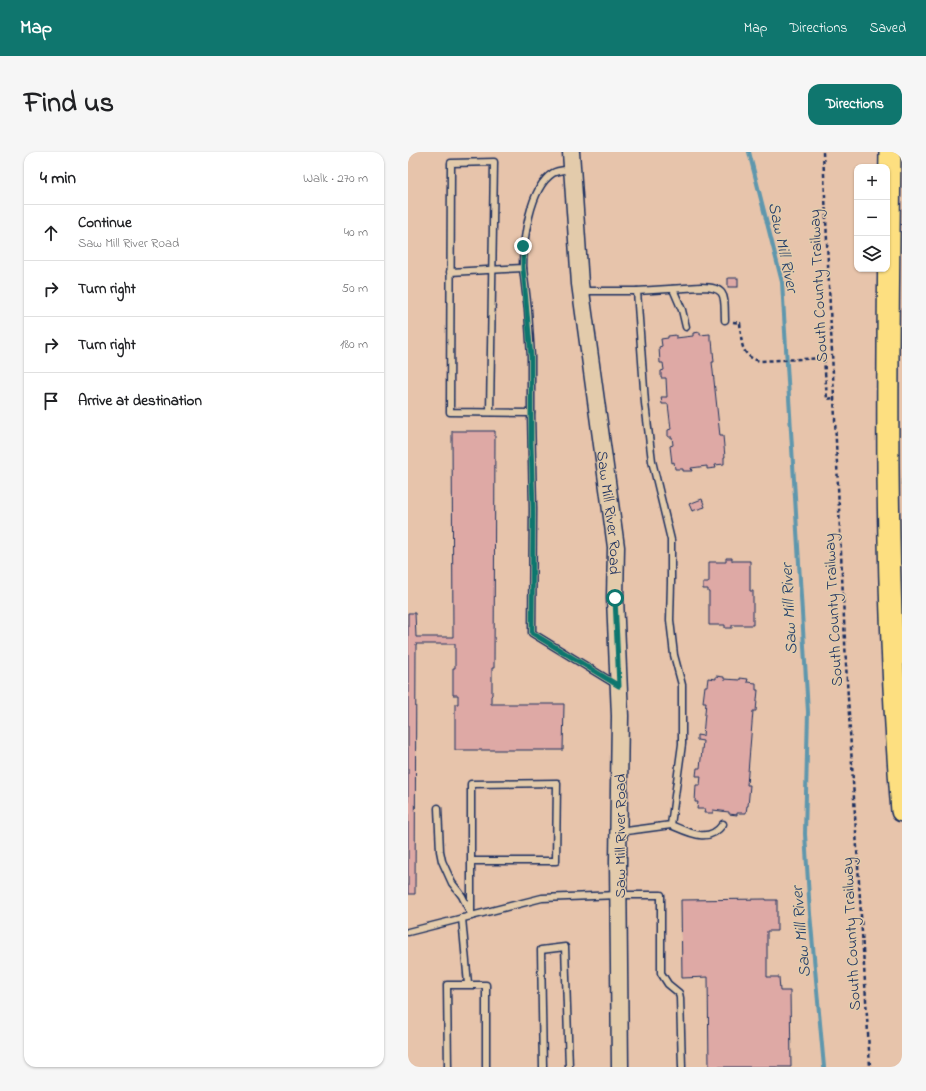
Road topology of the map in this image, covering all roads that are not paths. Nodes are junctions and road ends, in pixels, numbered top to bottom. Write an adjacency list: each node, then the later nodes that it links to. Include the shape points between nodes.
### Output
1 (571, 152): 3 (main road, Saw Mill River Road)
2 (890, 152): 16 (highway, via 889,522)
3 (572, 169): 4 (lane, via 555,172 545,180 534,200 523,246); 8 (main road, Saw Mill River Road)
4 (523, 268): 5 (lane); 13 (lane, via 531,357)
5 (492, 270): 6 (lane); 6 (lane, via 494,162 451,163); 12 (lane)
6 (450, 272): 12 (lane, via 450,412)
7 (673, 289): 9 (lane); 10 (lane, via 719,289 723,294); 11 (lane)
8 (581, 291): 9 (lane); 14 (main road, Saw Mill River Road, via 616,547 615,598)
9 (636, 291): 18 (lane, via 652,461 670,540 670,620 674,655 682,685 682,744)
10 (725, 320)
11 (686, 328)
12 (490, 412): 13 (lane)
13 (531, 413): 14 (lane, via 532,633)
14 (619, 686): 19 (main road, Saw Mill River Road)
15 (438, 808): 22 (lane, via 442,861)
16 (902, 811)
17 (723, 824): 18 (lane, via 718,831 710,835 699,835)
18 (671, 825): 19 (lane)
19 (618, 832): 21 (main road, Saw Mill River Road)
20 (471, 861): 20 (lane, via 471,784 557,783 556,861); 22 (lane)
21 (619, 894): 22 (lane, via 542,898); 30 (main road, Saw Mill River Road); 31 (lane, via 661,895 661,973 668,984 679,993)
22 (471, 916): 23 (lane)
23 (462, 918): 24 (lane); 25 (lane)
24 (408, 932)
25 (468, 984): 26 (lane, via 447,986); 27 (lane, via 486,985)
26 (448, 1067)
27 (486, 1067)
28 (543, 1067): 29 (lane, via 541,950 565,947)
29 (568, 1067)
30 (620, 1067)
31 (682, 1067)

